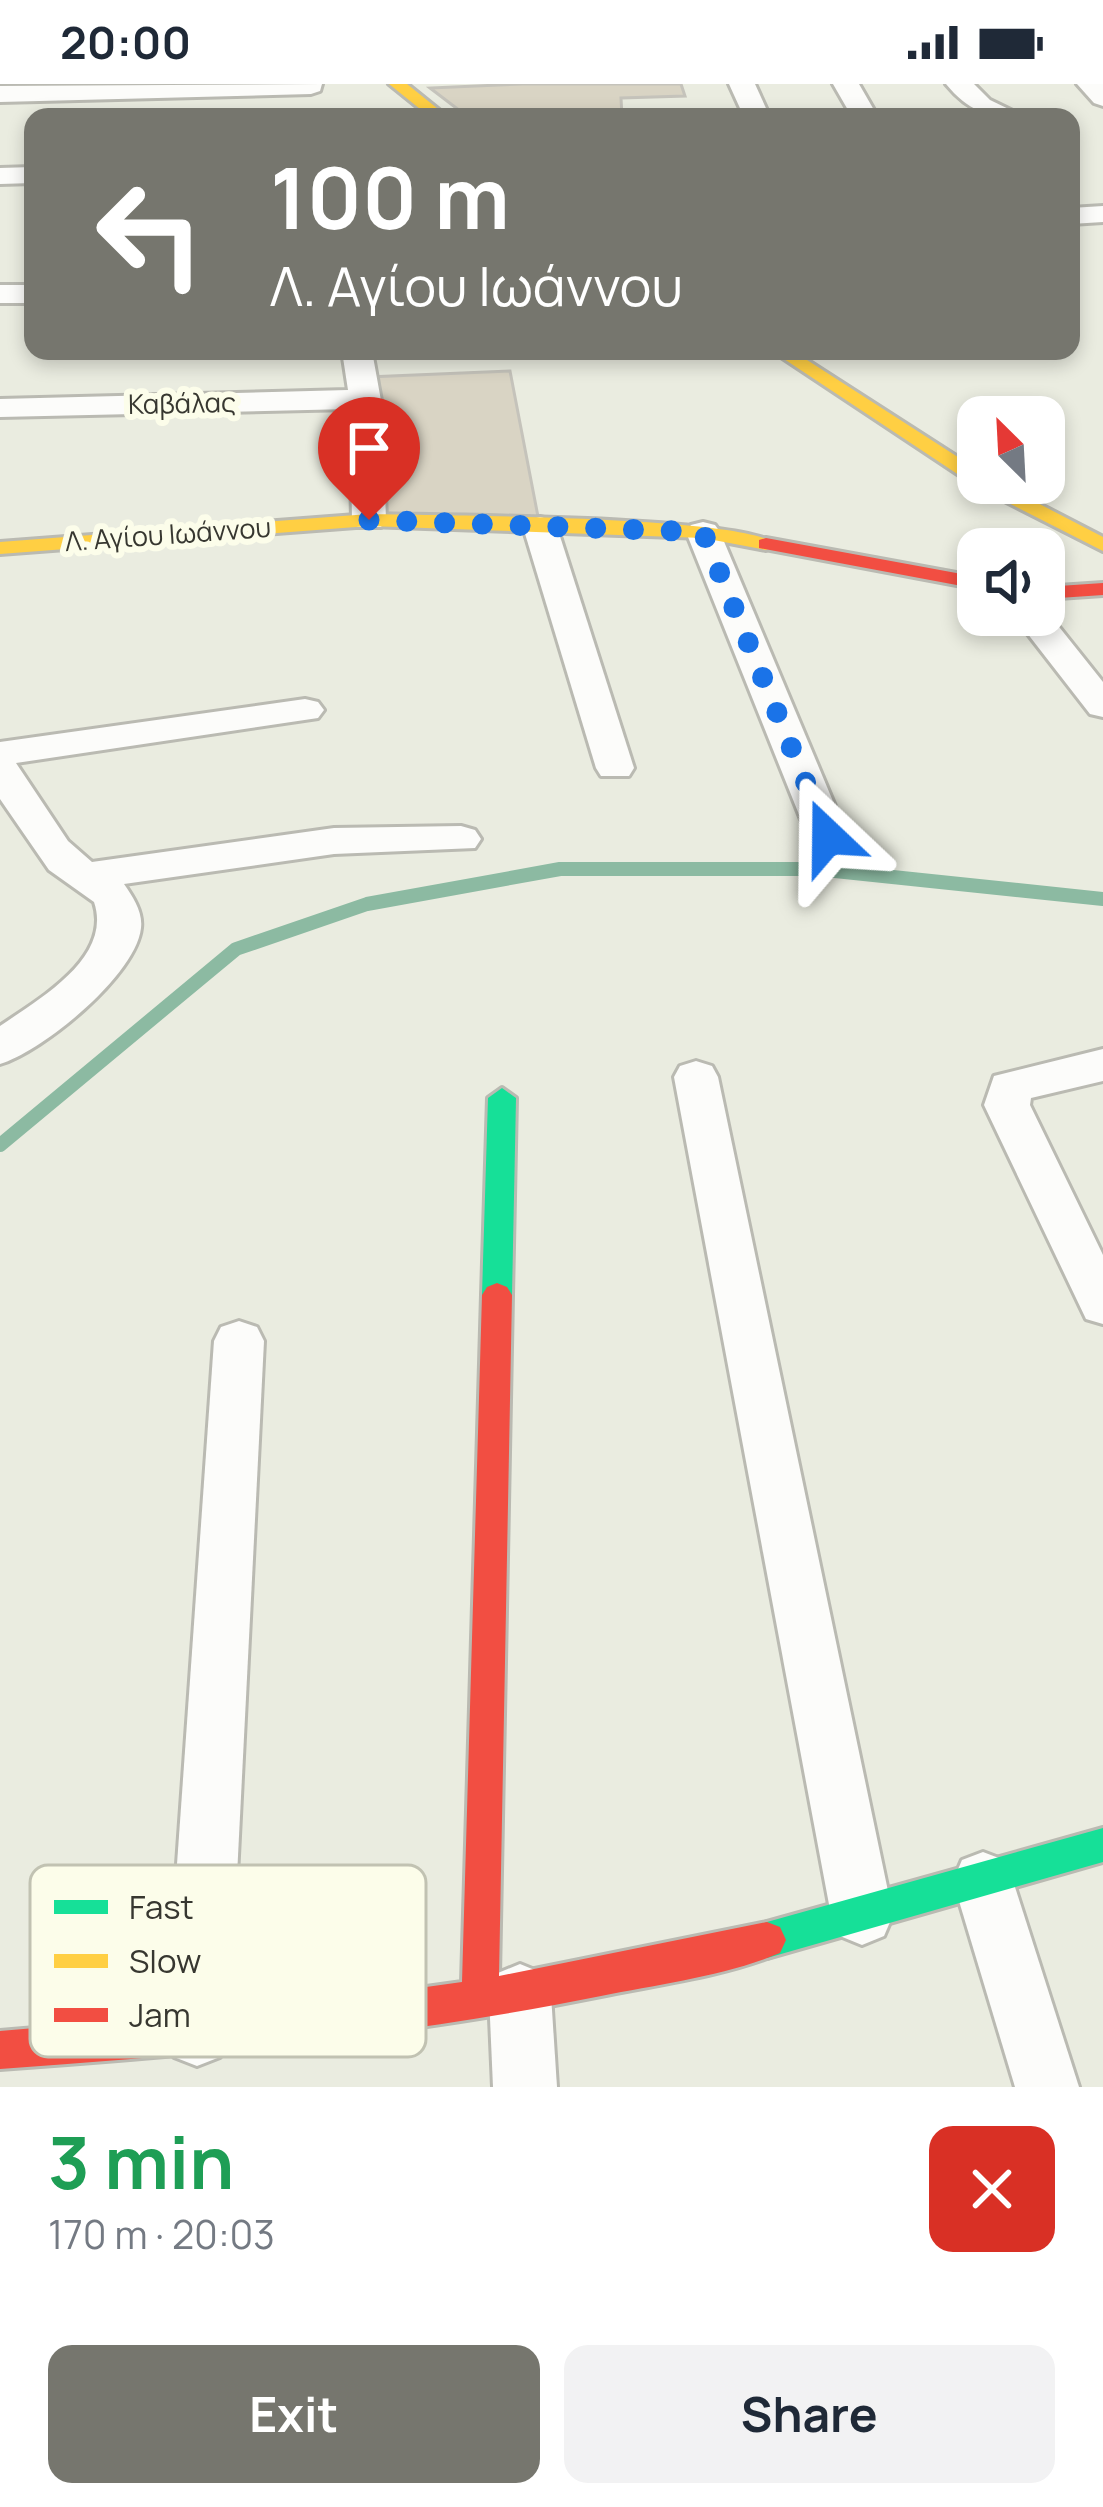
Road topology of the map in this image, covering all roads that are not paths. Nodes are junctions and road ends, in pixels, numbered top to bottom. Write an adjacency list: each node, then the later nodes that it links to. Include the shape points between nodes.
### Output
1 (397, 84): 7 (street)
2 (958, 84): 8 (street)
3 (1090, 84): 6 (street)
4 (311, 85): 5 (street)
5 (0, 94)
6 (1103, 98)
7 (428, 108)
8 (989, 108)
9 (358, 360): 11 (street)
10 (795, 360): 13 (street)
11 (364, 399): 12 (street, Καβάλας); 15 (street)
12 (0, 408)
13 (957, 465)
14 (1019, 504): 18 (street)
15 (369, 520): 16 (street, Λ. Αγίου Ιωάννου); 19 (street, Λ. Αγίου Ιωάννου)
16 (540, 527): 17 (street, Λ. Αγίου Ιωάννου); 28 (street)
17 (703, 532): 20 (street, Λ. Αγίου Ιωάννου); 29 (street)
18 (1103, 545)
19 (0, 548)
20 (957, 579)
21 (1103, 589): 22 (street)
22 (1065, 592)
23 (1048, 636): 24 (street)
24 (1103, 706)
25 (305, 710): 26 (street)
26 (0, 754)
27 (0, 768): 31 (street, via 67,867)
28 (615, 768)
29 (828, 837)
30 (461, 839): 31 (street, via 334,841)
31 (94, 875): 32 (street, via 122,928 108,960)
32 (0, 1048)
33 (1103, 1065): 36 (street, via 1010,1088 1007,1105)
34 (696, 1077): 41 (street)
35 (502, 1099): 42 (street)
36 (1103, 1305)
37 (239, 1341): 39 (street)
38 (1103, 1845): 40 (street)
39 (228, 1865)
40 (983, 1881): 41 (street); 47 (street)
41 (862, 1915): 42 (street)
42 (500, 1998): 43 (street); 46 (street)
43 (426, 2012)
44 (0, 2050): 45 (street)
45 (30, 2050)
46 (525, 2087)
47 (1047, 2087)

